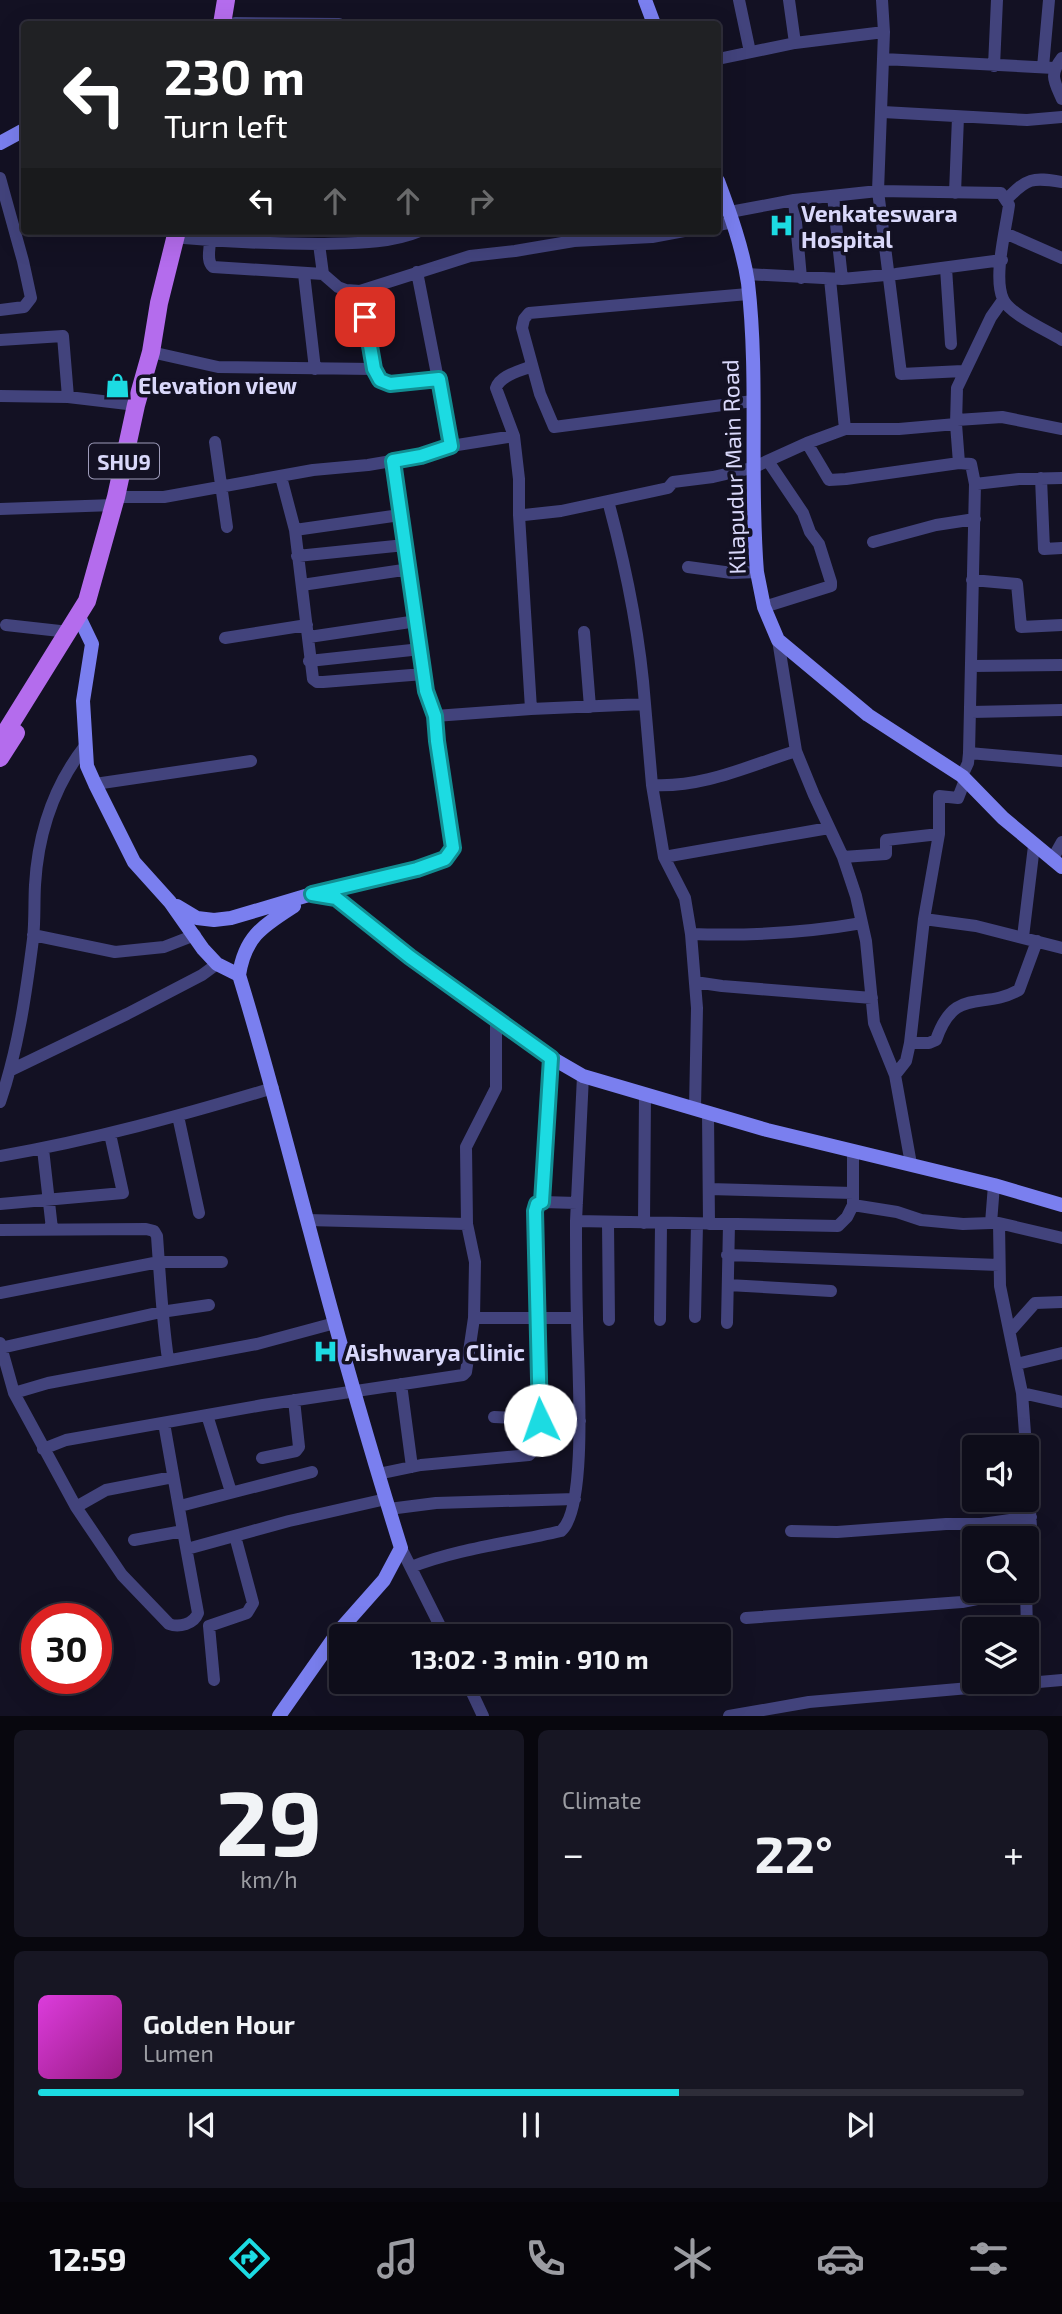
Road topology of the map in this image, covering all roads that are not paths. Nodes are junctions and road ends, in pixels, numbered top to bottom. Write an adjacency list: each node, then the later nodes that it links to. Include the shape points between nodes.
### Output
1 (226, 0): 8 (main road)
2 (645, 0): 9 (street)
3 (739, 0): 12 (street)
4 (789, 0): 11 (street)
5 (882, 0): 10 (street)
6 (997, 0): 16 (street)
7 (1049, 0): 15 (street)
8 (228, 21)
9 (653, 21)
10 (884, 32): 11 (street); 14 (street)
11 (795, 43): 12 (street)
12 (750, 52): 13 (street)
13 (721, 58)
14 (883, 59): 16 (street); 18 (street)
15 (1053, 65): 16 (street); 17 (street)
16 (994, 66)
17 (1062, 99)
18 (883, 112): 19 (street); 26 (street)
19 (958, 117): 20 (street); 27 (street)
20 (1062, 117)
21 (21, 132): 22 (street)
22 (0, 142)
23 (0, 178): 53 (street, via 31,298 24,307)
24 (1062, 183): 30 (street, via 1037,179 1022,183)
25 (721, 189): 31 (street, Kilapudur Main Road)
26 (878, 191): 27 (street); 28 (street); 47 (street)
27 (955, 193): 30 (street, via 1001,193)
28 (833, 196): 29 (street); 49 (street)
29 (794, 200): 31 (street); 48 (street)
30 (1006, 200): 33 (street)
31 (731, 217): 32 (street); 46 (street, Kilapudur Main Road)
32 (721, 223)
33 (1005, 233): 40 (street); 41 (street)
34 (180, 235): 57 (main road, SHU9, via 159,303)
35 (185, 235): 38 (street)
36 (410, 235): 39 (street)
37 (663, 235): 43 (street, via 575,241 470,256)
38 (210, 240): 39 (street); 44 (street, via 213,267)
39 (318, 244): 45 (street)
40 (1062, 258)
41 (1002, 260): 42 (street); 52 (street)
42 (946, 268): 47 (street); 56 (street)
43 (417, 272): 50 (street); 62 (street)
44 (304, 274): 45 (street); 59 (street)
45 (323, 274): 50 (street, via 338,287)
46 (746, 274): 48 (street); 51 (street, Kilapudur Main Road)
47 (888, 274): 49 (street); 61 (street, via 901,374)
48 (801, 278): 49 (street)
49 (836, 279): 68 (street)
50 (360, 291): 60 (street)
51 (748, 294): 58 (street, via 529,313 522,328); 65 (street, Kilapudur Main Road)
52 (1003, 300): 55 (street); 61 (street)
53 (0, 310)
54 (0, 340): 64 (street, via 62,336)
55 (1062, 340)
56 (951, 344)
57 (151, 352): 59 (street, via 218,367); 66 (main road, SHU9)
58 (532, 366): 65 (street, via 554,427); 70 (street, via 498,382 496,388)
59 (315, 369): 60 (street)
60 (374, 369): 62 (street, via 380,380 390,384)
61 (963, 371): 67 (street, via 957,388)
62 (439, 379): 73 (street)
63 (0, 396): 64 (street)
64 (68, 397): 66 (street)
65 (752, 401): 77 (street, Kilapudur Main Road)
66 (136, 405): 83 (main road, SHU9)
67 (956, 422): 68 (street); 69 (street, via 1002,416); 76 (street)
68 (845, 429): 72 (street)
69 (1062, 429)
70 (514, 436): 73 (street); 87 (street)
71 (215, 442): 82 (street)
72 (807, 443): 75 (street); 76 (street, via 829,480)
73 (451, 446): 74 (street)
74 (393, 461): 78 (street); 86 (street)
75 (768, 461): 77 (street); 100 (street, via 820,544 831,586)
76 (959, 463): 81 (street, via 971,464)
77 (752, 468): 84 (street, via 673,482 668,488); 97 (street, Kilapudur Main Road)
78 (281, 477): 82 (street); 90 (street)
79 (1041, 478): 80 (street); 81 (street); 93 (street, via 1044,549)
80 (1062, 478)
81 (975, 484): 88 (street)
82 (222, 487): 83 (street); 89 (street)
83 (115, 501): 85 (street); 101 (main road, SHU9)
84 (608, 501): 87 (street); 115 (street, via 627,582)
85 (0, 509)
86 (400, 514): 90 (street); 92 (street)
87 (519, 515): 117 (street)
88 (975, 519): 91 (street); 98 (street)
89 (227, 527)
90 (295, 530): 94 (street)
91 (873, 542)
92 (405, 545): 94 (street); 96 (street)
93 (1062, 548)
94 (298, 556): 99 (street)
95 (688, 567): 97 (street)
96 (410, 569): 99 (street); 102 (street)
97 (757, 572): 100 (street, Kilapudur Main Road)
98 (972, 580): 104 (street, via 1017,584 1021,627); 113 (street)
99 (302, 585): 105 (street)
100 (765, 607): 109 (street, Kilapudur Main Road)
101 (79, 617): 106 (main road, SHU9); 122 (street, via 92,643 83,701); 125 (main road, SHU9, via 56,673)
102 (417, 621): 105 (street); 110 (street)
103 (6, 625): 106 (street)
104 (1062, 625)
105 (308, 631): 108 (street); 111 (street)
106 (69, 632): 121 (main road, SHU9)
107 (583, 632): 116 (street)
108 (225, 638)
109 (778, 640): 123 (street); 128 (street, Kilapudur Main Road, via 868,715)
110 (421, 649): 111 (street); 114 (street)
111 (309, 661): 114 (street, via 317,682)
112 (1062, 665): 113 (street)
113 (972, 666): 119 (street)
114 (424, 674): 120 (street)
115 (645, 704): 116 (street); 130 (street)
116 (590, 707): 117 (street)
117 (531, 709): 120 (street)
118 (1062, 710): 119 (street)
119 (971, 712): 124 (street)
120 (435, 716): 138 (street, via 453,848 445,859 417,869)
121 (0, 741)
122 (85, 746): 129 (street); 143 (street, via 69,766 41,837)
123 (796, 751): 130 (street, via 709,780); 131 (street)
124 (969, 753): 127 (street); 128 (street)
125 (0, 758)
126 (251, 761): 129 (street)
127 (1062, 761)
128 (964, 778): 132 (street, via 958,798 939,796); 134 (street, Kilapudur Main Road)
129 (96, 784): 139 (street, via 134,862)
130 (652, 785): 135 (street)
131 (829, 828): 135 (street); 136 (street)
132 (939, 834): 136 (street, via 886,840 886,855); 140 (street)
133 (1062, 842): 137 (street)
134 (1034, 846): 137 (street, Kilapudur Main Road); 145 (street)
135 (664, 857): 142 (street, via 685,898)
136 (843, 857): 141 (street)
137 (1057, 864)
138 (312, 894): 139 (street, via 214,920 197,918); 149 (street, via 258,929 242,955); 152 (street, via 336,898)
139 (170, 902): 144 (street)
140 (924, 919): 145 (street); 153 (street)
141 (862, 923): 142 (street, via 758,936); 151 (street)
142 (691, 934): 150 (street)
143 (33, 935): 144 (street, via 115,952 164,947); 155 (street)
144 (195, 935): 148 (street)
145 (1023, 937): 146 (street)
146 (1037, 941): 147 (street); 153 (street, via 1019,990 963,1003 947,1016 936,1040)
147 (1062, 948)
148 (217, 964): 149 (street); 155 (street)
149 (239, 975): 158 (street)
150 (695, 982): 151 (street); 161 (street)
151 (872, 998): 156 (street, via 878,1038)
152 (496, 1018): 154 (street); 182 (street, via 496,1088 466,1147)
153 (910, 1043): 156 (street, via 906,1062)
154 (551, 1058): 157 (street); 172 (street)
155 (11, 1070): 160 (street)
156 (895, 1075): 167 (street)
157 (583, 1076): 159 (street); 174 (street)
158 (273, 1087): 162 (street); 177 (street)
159 (645, 1095): 161 (street); 180 (street)
160 (0, 1102)
161 (701, 1111): 165 (street); 169 (street)
162 (178, 1116): 163 (street); 176 (street)
163 (110, 1134): 164 (street); 170 (street, via 123,1193)
164 (43, 1149): 166 (street); 170 (street)
165 (853, 1151): 167 (street); 171 (street)
166 (0, 1156)
167 (911, 1164): 168 (street)
168 (994, 1185): 175 (street); 181 (street)
169 (709, 1189): 171 (street); 184 (street)
170 (49, 1198): 173 (street); 186 (street)
171 (853, 1199): 181 (street, via 920,1220); 185 (street, via 848,1217 838,1226)
172 (542, 1202): 174 (street); 201 (street, via 535,1211)
173 (0, 1203)
174 (577, 1203): 178 (street)
175 (1062, 1205)
176 (199, 1213)
177 (307, 1220): 182 (street); 206 (street)
178 (576, 1221): 179 (street); 202 (street)
179 (608, 1223): 180 (street); 203 (street)
180 (644, 1223): 183 (street)
181 (995, 1223): 188 (street); 192 (street)
182 (467, 1224): 200 (street, via 475,1262)
183 (661, 1224): 184 (street); 204 (street)
184 (703, 1224): 185 (street); 199 (street)
185 (729, 1224): 189 (street)
186 (52, 1229): 187 (street); 190 (street, via 154,1231)
187 (0, 1230)
188 (1062, 1238)
189 (727, 1255): 192 (street); 193 (street)
190 (159, 1262): 191 (street); 195 (street); 198 (street)
191 (222, 1262)
192 (999, 1265): 207 (street)
193 (728, 1285): 194 (street); 205 (street)
194 (831, 1291)
195 (0, 1293)
196 (1062, 1302): 207 (street, via 1035,1303)
197 (209, 1305): 198 (street)
198 (161, 1312): 208 (street); 210 (street)
199 (695, 1317)
200 (474, 1318): 201 (street); 212 (street, via 463,1376)
201 (537, 1318): 202 (street); 220 (street)
202 (577, 1318): 221 (street)
203 (610, 1320)
204 (660, 1321)
205 (727, 1323)
206 (335, 1324): 210 (street, via 257,1344); 213 (street)
207 (1011, 1330): 211 (street)
208 (1, 1346): 215 (street)
209 (1062, 1353): 211 (street)
210 (168, 1359): 215 (street)
211 (1017, 1364): 214 (street)
212 (401, 1384): 213 (street); 226 (street)
213 (354, 1392): 216 (street); 228 (street)
214 (1022, 1393): 217 (street); 223 (street)
215 (14, 1394): 224 (street)
216 (294, 1401): 218 (street); 225 (street, via 299,1447)
217 (1062, 1402)
218 (207, 1415): 222 (street); 230 (street)
219 (494, 1417): 220 (street)
220 (540, 1420): 221 (street); 226 (street, via 528,1455)
221 (580, 1421): 231 (street)
222 (164, 1423): 224 (street, via 66,1440); 229 (street)
223 (1026, 1435)
224 (44, 1449): 234 (street)
225 (262, 1458)
226 (412, 1467): 228 (street)
227 (313, 1472): 230 (street)
228 (378, 1474): 232 (street)
229 (173, 1477): 233 (street); 234 (street, via 106,1490)
230 (231, 1492): 233 (street)
231 (575, 1499): 232 (street); 244 (street, via 561,1531 451,1553)
232 (388, 1504): 240 (street); 242 (street)
233 (180, 1506): 238 (street)
234 (76, 1507): 243 (street, via 121,1575 174,1626 193,1621 198,1614)
235 (1031, 1512): 236 (street)
236 (1031, 1517): 237 (street); 239 (street, via 982,1524)
237 (1030, 1526)
238 (183, 1531): 241 (street); 243 (street)
239 (791, 1531)
240 (235, 1536): 243 (street); 249 (street, via 253,1603 247,1613 209,1626)
241 (134, 1540)
242 (401, 1548): 244 (street); 253 (street, via 384,1580 338,1632)
243 (187, 1549)
244 (411, 1567): 247 (street)
245 (962, 1602): 246 (street)
246 (746, 1618)
247 (439, 1624)
248 (1062, 1680): 250 (street)
249 (214, 1681)
250 (1039, 1681)
251 (962, 1688): 255 (street, via 809,1702)
252 (473, 1694): 254 (street)
253 (279, 1716)
254 (483, 1716)
255 (729, 1716)

